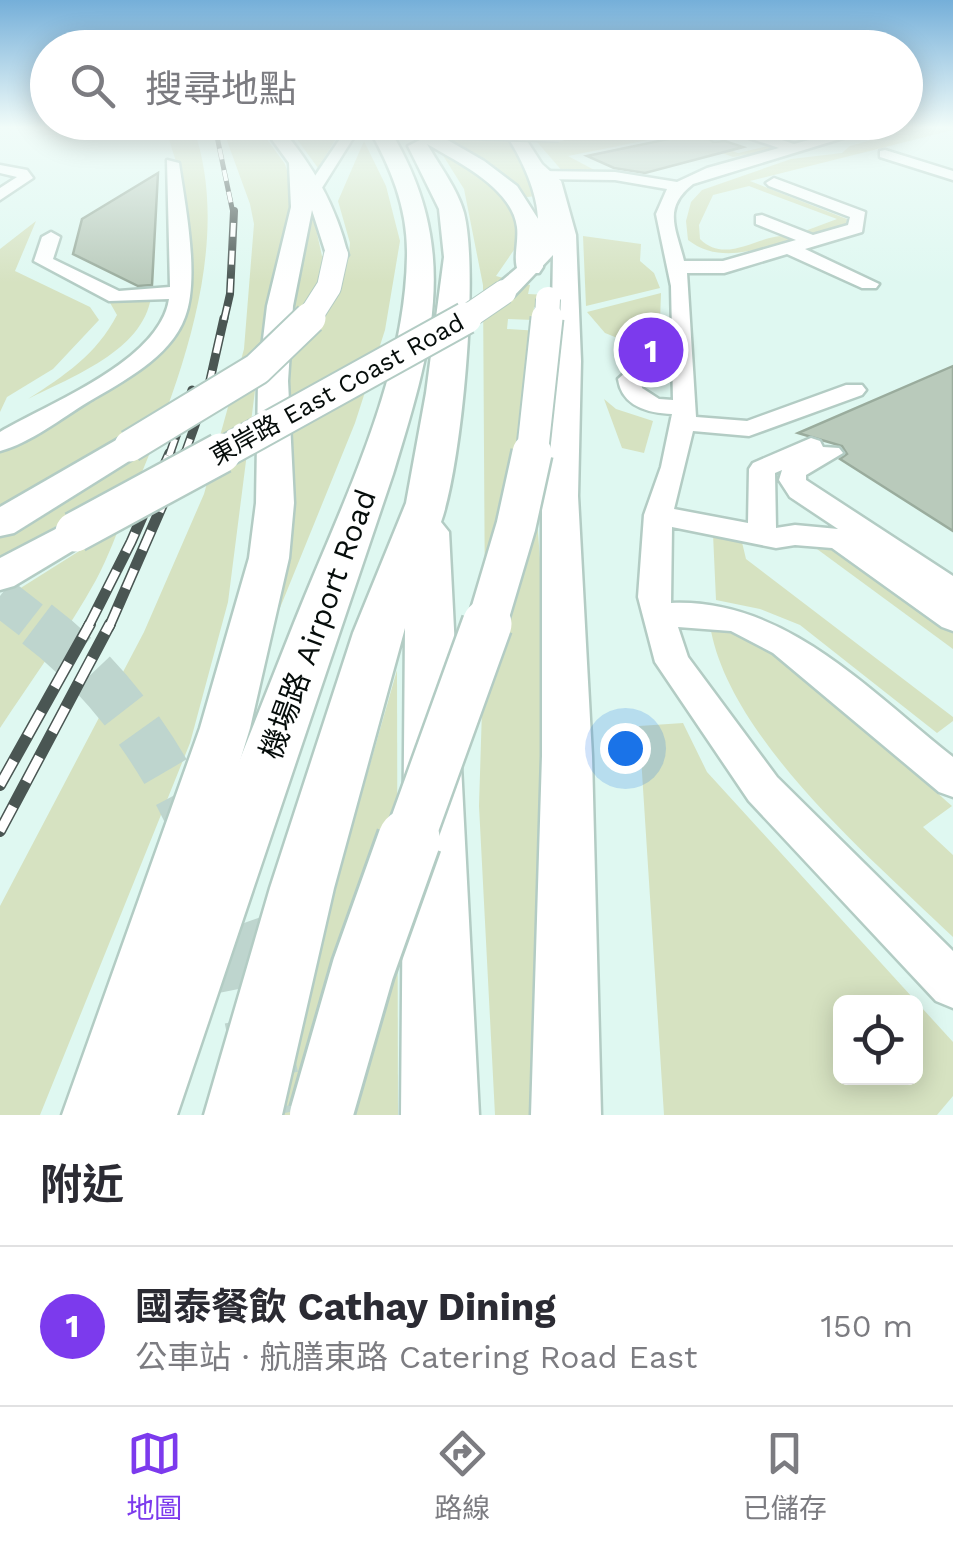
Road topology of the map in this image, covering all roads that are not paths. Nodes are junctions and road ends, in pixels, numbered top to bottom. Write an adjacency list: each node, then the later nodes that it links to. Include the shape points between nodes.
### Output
1 (24, 179): 14 (street)
2 (173, 179): 25 (street)
3 (303, 179): 15 (main road)
4 (320, 179): 15 (street)
5 (406, 179): 43 (highway, 機場路 Airport Road, via 418,221 419,294 404,375)
6 (437, 179): 30 (highway, 機場路 Airport Road, via 451,209 458,257)
7 (493, 179): 23 (highway, via 518,201 530,223)
8 (542, 179): 23 (main road, via 547,226)
9 (545, 179): 47 (main road, via 558,200 565,235 560,496)
10 (633, 179): 13 (street)
11 (696, 179): 13 (street)
12 (774, 183): 18 (street, via 859,215 856,228)
13 (680, 187): 19 (street, via 664,214)
14 (0, 195)
15 (308, 198): 32 (main road, 東岸路 East Coast Road, bridge, via 329,218 333,278 281,347 231,386); 42 (main road, via 280,306 270,558 225,728)
16 (762, 220): 18 (street)
17 (51, 237): 25 (street, via 43,261 116,297)
18 (812, 241): 20 (street)
19 (669, 243): 21 (street); 22 (street)
20 (789, 248): 21 (street); 24 (street)
21 (737, 263): 22 (street)
22 (676, 267): 26 (street)
23 (531, 278): 36 (main road, 東岸路 East Coast Road, bridge); 45 (main road, bridge, via 547,349 508,567 392,886)
24 (869, 284)
25 (179, 292): 29 (street, via 176,318 157,346)
26 (682, 334): 28 (street); 28 (street, via 629,379 630,391 652,406)
27 (854, 390): 28 (street, via 749,428)
28 (684, 415): 31 (street)
29 (5, 435)
30 (426, 503): 44 (highway, 機場路 Airport Road, via 378,633 318,833); 46 (highway)
31 (658, 515): 33 (street); 38 (street)
32 (0, 524)
33 (769, 535): 34 (street); 35 (street, via 762,469 823,449 792,480)
34 (837, 539): 35 (street); 39 (street)
35 (879, 542): 37 (street)
36 (0, 576)
37 (953, 591)
38 (658, 616): 40 (street, via 734,616 757,626); 41 (street, via 672,662 763,788)
39 (953, 619)
40 (945, 762)
41 (953, 984)
42 (98, 1115)
43 (138, 1115)
44 (243, 1115)
45 (321, 1115)
46 (440, 1115)
47 (566, 1115)

